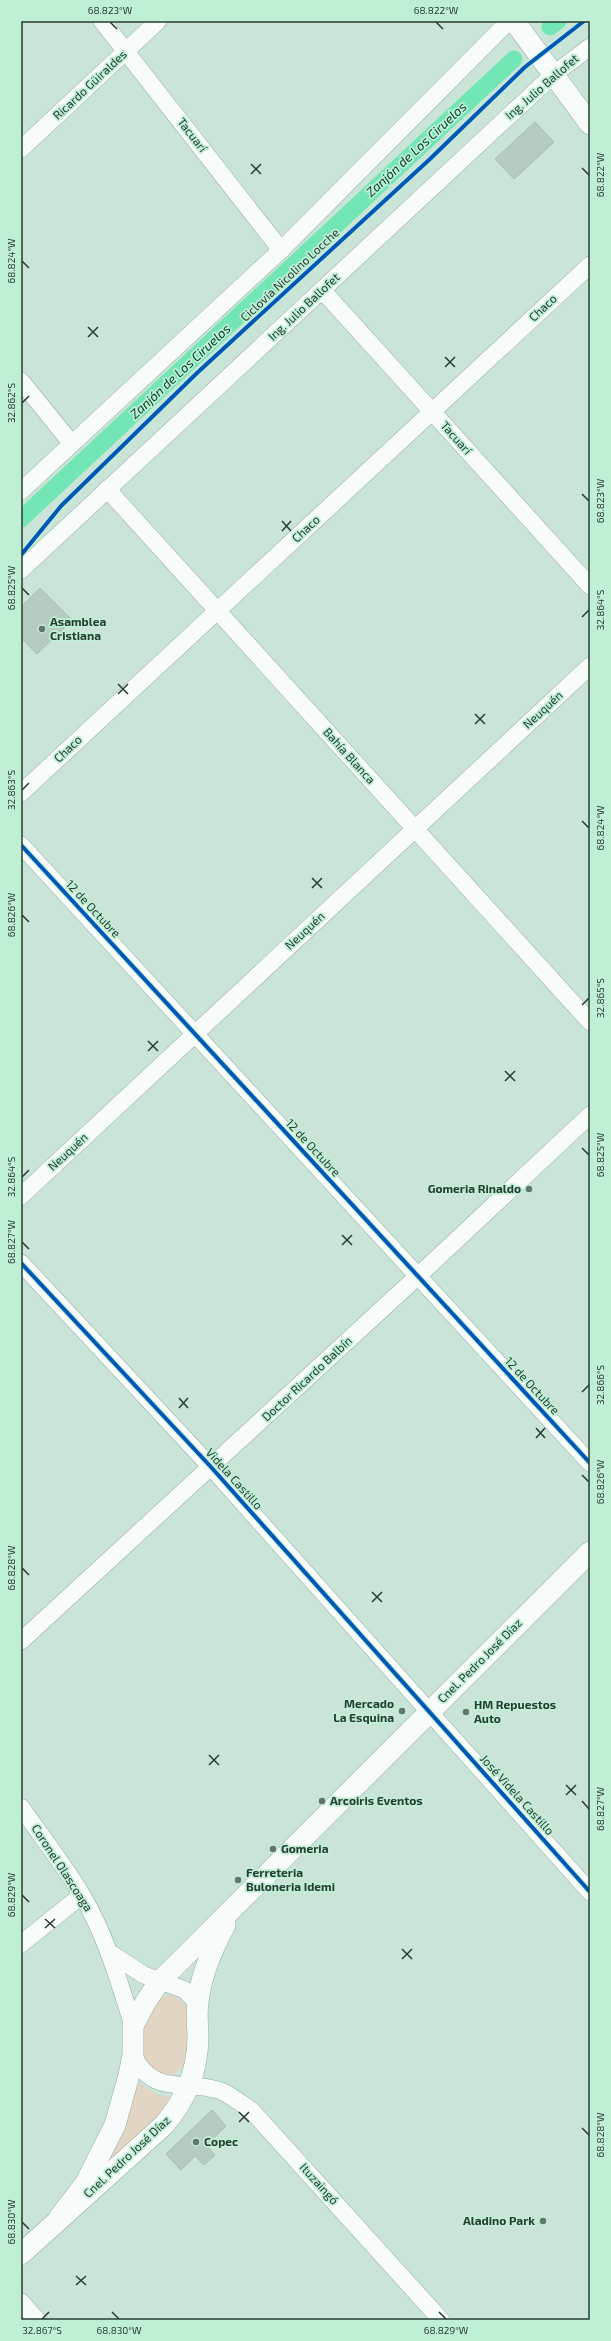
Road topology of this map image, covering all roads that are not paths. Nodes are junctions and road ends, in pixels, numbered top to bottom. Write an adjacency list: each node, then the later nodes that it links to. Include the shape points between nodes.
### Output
1 (102, 21): 5 (street, Tacuarí)
2 (158, 21): 5 (street, Ricardo Güiraldes)
3 (514, 24): 6 (main road); 9 (street)
4 (590, 46): 6 (street, Ing. Julio Ballofet)
5 (126, 51): 8 (street, Ricardo Güiraldes); 9 (street, Tacuarí)
6 (551, 69): 7 (main road); 11 (street, Ing. Julio Ballofet)
7 (590, 124)
8 (21, 149)
9 (281, 250): 14 (street)
10 (590, 265): 13 (street, Chaco)
11 (322, 290): 13 (street, Tacuarí); 15 (street, Ing. Julio Ballofet)
12 (21, 381): 14 (street)
13 (432, 411): 18 (street, Tacuarí); 19 (street, Chaco)
14 (72, 444): 16 (street)
15 (107, 489): 17 (street, Ing. Julio Ballofet); 19 (street, Bahía Blanca)
16 (21, 491)
17 (21, 570)
18 (590, 586)
19 (218, 611): 21 (street, Chaco); 22 (street, Bahía Blanca)
20 (590, 666): 22 (street, Neuquén)
21 (21, 792)
22 (415, 829): 24 (street, Bahía Blanca); 25 (street, Neuquén)
23 (21, 846): 25 (street, 12 de Octubre)
24 (590, 1022)
25 (194, 1034): 27 (street, Neuquén); 29 (street, 12 de Octubre)
26 (590, 1115): 29 (street, Doctor Ricardo Balbín)
27 (21, 1196)
28 (21, 1263): 31 (street, Videla Castillo)
29 (418, 1276): 30 (street, 12 de Octubre); 31 (street, Doctor Ricardo Balbín)
30 (590, 1463)
31 (211, 1467): 33 (street, Doctor Ricardo Balbín); 34 (street, Videla Castillo)
32 (590, 1552): 34 (main road, Cnel. Pedro José Díaz)
33 (21, 1641)
34 (429, 1711): 36 (street, José Videla Castillo); 38 (main road, Cnel. Pedro José Díaz)
35 (21, 1807): 37 (street, Coronel Olascoaga)
36 (590, 1892)
37 (82, 1895): 39 (street); 40 (street, Coronel Olascoaga)
38 (236, 1907): 41 (main road, Cnel. Pedro José Díaz); 42 (main road, Cnel. Pedro José Díaz, via 208,1962)
39 (21, 1944)
40 (110, 1953): 41 (street, Coronel Olascoaga, via 129,1966); 43 (street, Coronel Olascoaga)
41 (166, 1984): 42 (street, via 185,1990); 43 (main road, Cnel. Pedro José Díaz, via 145,2003)
42 (198, 2004): 45 (main road, Cnel. Pedro José Díaz, via 195,2066)
43 (133, 2026): 44 (main road, Cnel. Pedro José Díaz)
44 (133, 2055): 45 (street, via 141,2070 153,2080); 46 (main road, Cnel. Pedro José Díaz, via 115,2126 85,2184)
45 (182, 2086): 46 (main road, Cnel. Pedro José Díaz, via 179,2107 164,2125); 50 (street, Ituzaingó, via 220,2091 252,2111)
46 (59, 2218): 47 (main road, Cnel. Pedro José Díaz)
47 (21, 2254)
48 (21, 2302): 49 (street)
49 (37, 2320)
50 (441, 2320)

